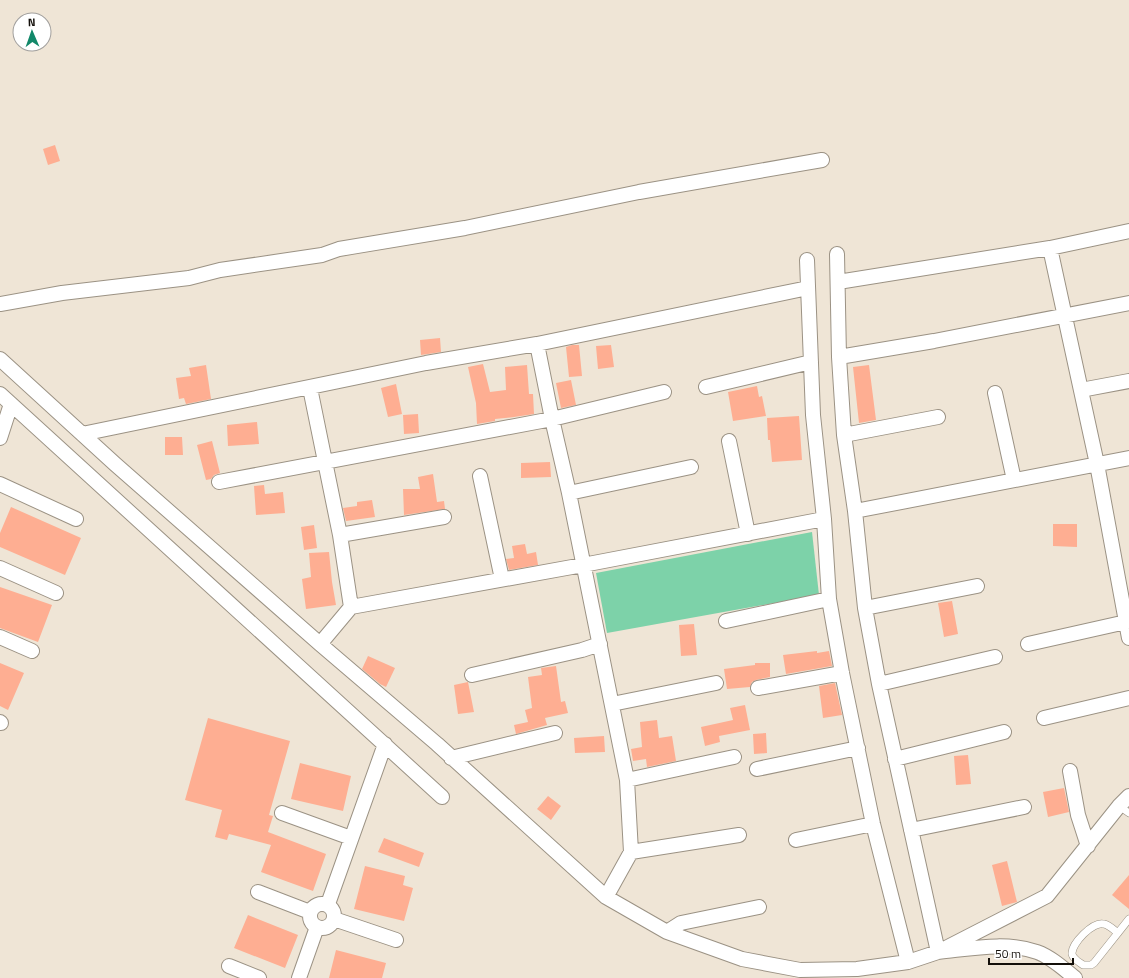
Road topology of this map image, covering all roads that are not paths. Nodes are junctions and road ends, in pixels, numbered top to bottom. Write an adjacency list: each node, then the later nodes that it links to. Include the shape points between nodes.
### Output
1 (822, 160): 8 (street, via 639,192 465,228 339,249 322,255 220,270 189,278 62,293)
2 (1129, 231): 3 (street)
3 (1050, 248): 6 (street); 10 (street)
4 (837, 254): 6 (street)
5 (807, 260): 7 (street)
6 (838, 282): 12 (street)
7 (808, 288): 11 (street); 14 (street)
8 (0, 304)
9 (1129, 304): 10 (street)
10 (1065, 316): 12 (street); 18 (street)
11 (537, 344): 17 (street, via 426,363); 24 (street)
12 (839, 357): 26 (street)
13 (0, 359): 25 (street)
14 (811, 362): 16 (street); 41 (street, via 813,415)
15 (1129, 381): 18 (street)
16 (706, 387)
17 (310, 388): 25 (street); 30 (street)
18 (1081, 390): 31 (street)
19 (664, 392): 24 (street)
20 (995, 393): 34 (street)
21 (0, 394): 22 (street)
22 (11, 404): 27 (street); 72 (street)
23 (938, 417): 26 (street)
24 (552, 419): 30 (street); 37 (street)
25 (82, 434): 57 (street)
26 (844, 435): 38 (street)
27 (0, 438)
28 (729, 440): 42 (street)
29 (1129, 458): 31 (street)
30 (325, 463): 35 (street); 43 (street)
31 (1097, 464): 34 (street); 50 (street)
32 (691, 467): 37 (street)
33 (480, 476): 46 (street)
34 (1014, 480): 38 (street)
35 (219, 482)
36 (0, 484): 40 (street)
37 (569, 493): 44 (street)
38 (854, 511): 52 (street)
39 (444, 517): 43 (street)
40 (76, 519)
41 (824, 519): 42 (street); 49 (street)
42 (748, 534): 44 (street)
43 (340, 536): 51 (street)
44 (583, 565): 46 (street); 58 (street)
45 (0, 568): 48 (street)
46 (502, 579): 51 (street)
47 (977, 586): 52 (street)
48 (56, 593)
49 (829, 599): 53 (street); 62 (street)
50 (1126, 606): 54 (street)
51 (351, 607): 57 (street)
52 (865, 608): 65 (street)
53 (726, 621)
54 (1126, 622): 56 (street); 59 (street)
55 (0, 637): 60 (street)
56 (1129, 638)
57 (320, 644): 75 (street)
58 (600, 644): 63 (street); 68 (street)
59 (1028, 644)
60 (32, 651)
61 (995, 657): 65 (street)
62 (842, 673): 66 (street); 73 (street)
63 (472, 675)
64 (716, 683): 68 (street)
65 (879, 684): 76 (street)
66 (758, 688)
67 (1129, 698): 69 (street)
68 (612, 704): 79 (street)
69 (1044, 718)
70 (1004, 732): 76 (street)
71 (555, 733): 75 (street)
72 (385, 744): 80 (street); 87 (street)
73 (858, 748): 77 (street); 84 (street)
74 (734, 756): 79 (street)
75 (452, 758): 92 (street)
76 (895, 758): 85 (street)
77 (757, 769)
78 (1070, 771): 89 (street, via 1078,815)
79 (627, 780): 90 (street)
80 (442, 797)
81 (1126, 805): 89 (street)
82 (1024, 807): 85 (street)
83 (282, 813): 87 (street)
84 (873, 824): 88 (street); 103 (street)
85 (911, 830): 102 (street)
86 (739, 835): 90 (street)
87 (351, 838): 93 (street)
88 (796, 840)
89 (1088, 846): 102 (street, via 1047,896)
90 (631, 852): 92 (street)
91 (258, 892): 95 (street)
92 (606, 897): 99 (street)
93 (328, 904): 95 (street, via 316,905); 96 (street, via 334,911)
94 (759, 907): 99 (street, via 681,923)
95 (310, 912): 98 (street, via 311,920)
96 (334, 919): 98 (street, via 325,928); 101 (street)
97 (1129, 919): 100 (lane)
98 (317, 927): 106 (street)
99 (666, 932): 103 (street, via 742,959 800,970 857,969)
100 (1118, 933): 100 (lane, via 1091,965 1083,965 1072,954 1073,946 1092,926 1104,924)
101 (396, 940)
102 (938, 952): 103 (street); 107 (street, via 1014,947 1038,952)
103 (908, 962)
104 (229, 966): 105 (street)
105 (259, 978)
106 (299, 978)
107 (1075, 978)

